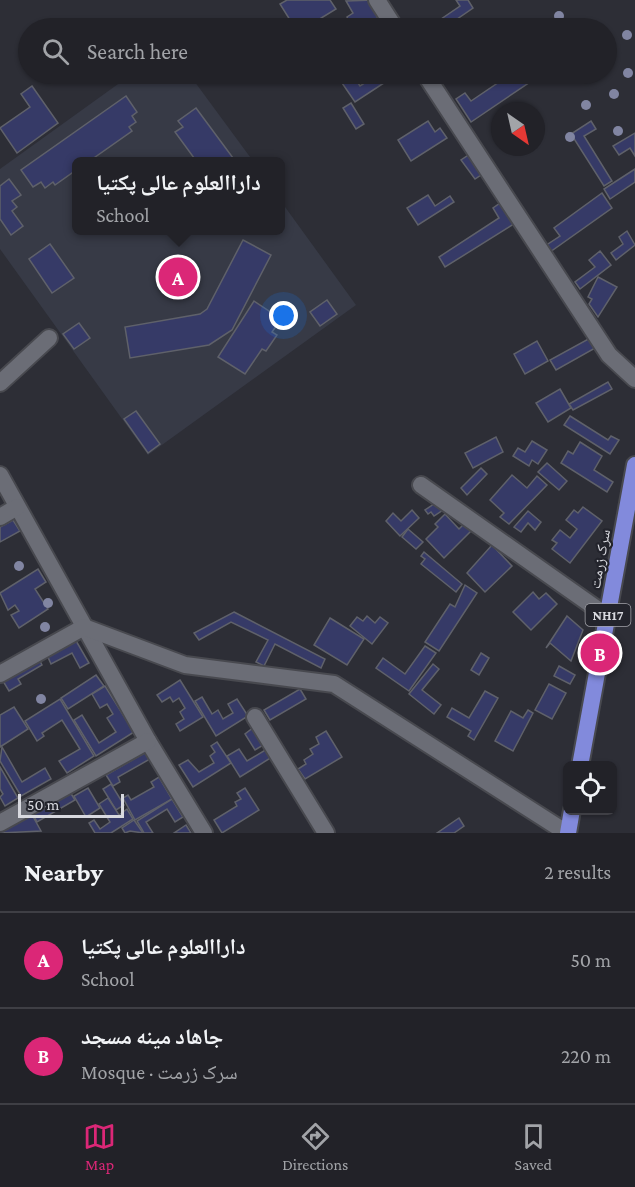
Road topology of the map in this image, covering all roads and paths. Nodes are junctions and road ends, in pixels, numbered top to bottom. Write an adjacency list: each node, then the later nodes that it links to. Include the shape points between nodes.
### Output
1 (377, 0): 2 (street)
2 (389, 18)
3 (432, 84): 5 (street, via 609,355)
4 (50, 338): 6 (street)
5 (635, 379)
6 (0, 383)
7 (635, 465): 12 (highway, سرک زرمت / NH17)
8 (0, 475): 10 (street)
9 (421, 486): 12 (street)
10 (17, 507): 11 (street); 13 (street)
11 (0, 517)
12 (608, 616): 17 (highway, سرک زرمت / NH17)
13 (84, 627): 14 (street); 16 (street); 22 (street, via 185,665 334,684)
14 (0, 674)
15 (255, 717): 21 (street)
16 (148, 741): 19 (street); 20 (street)
17 (581, 761)
18 (571, 815): 22 (highway)
19 (0, 823)
20 (204, 833)
21 (326, 833)
22 (568, 833)

